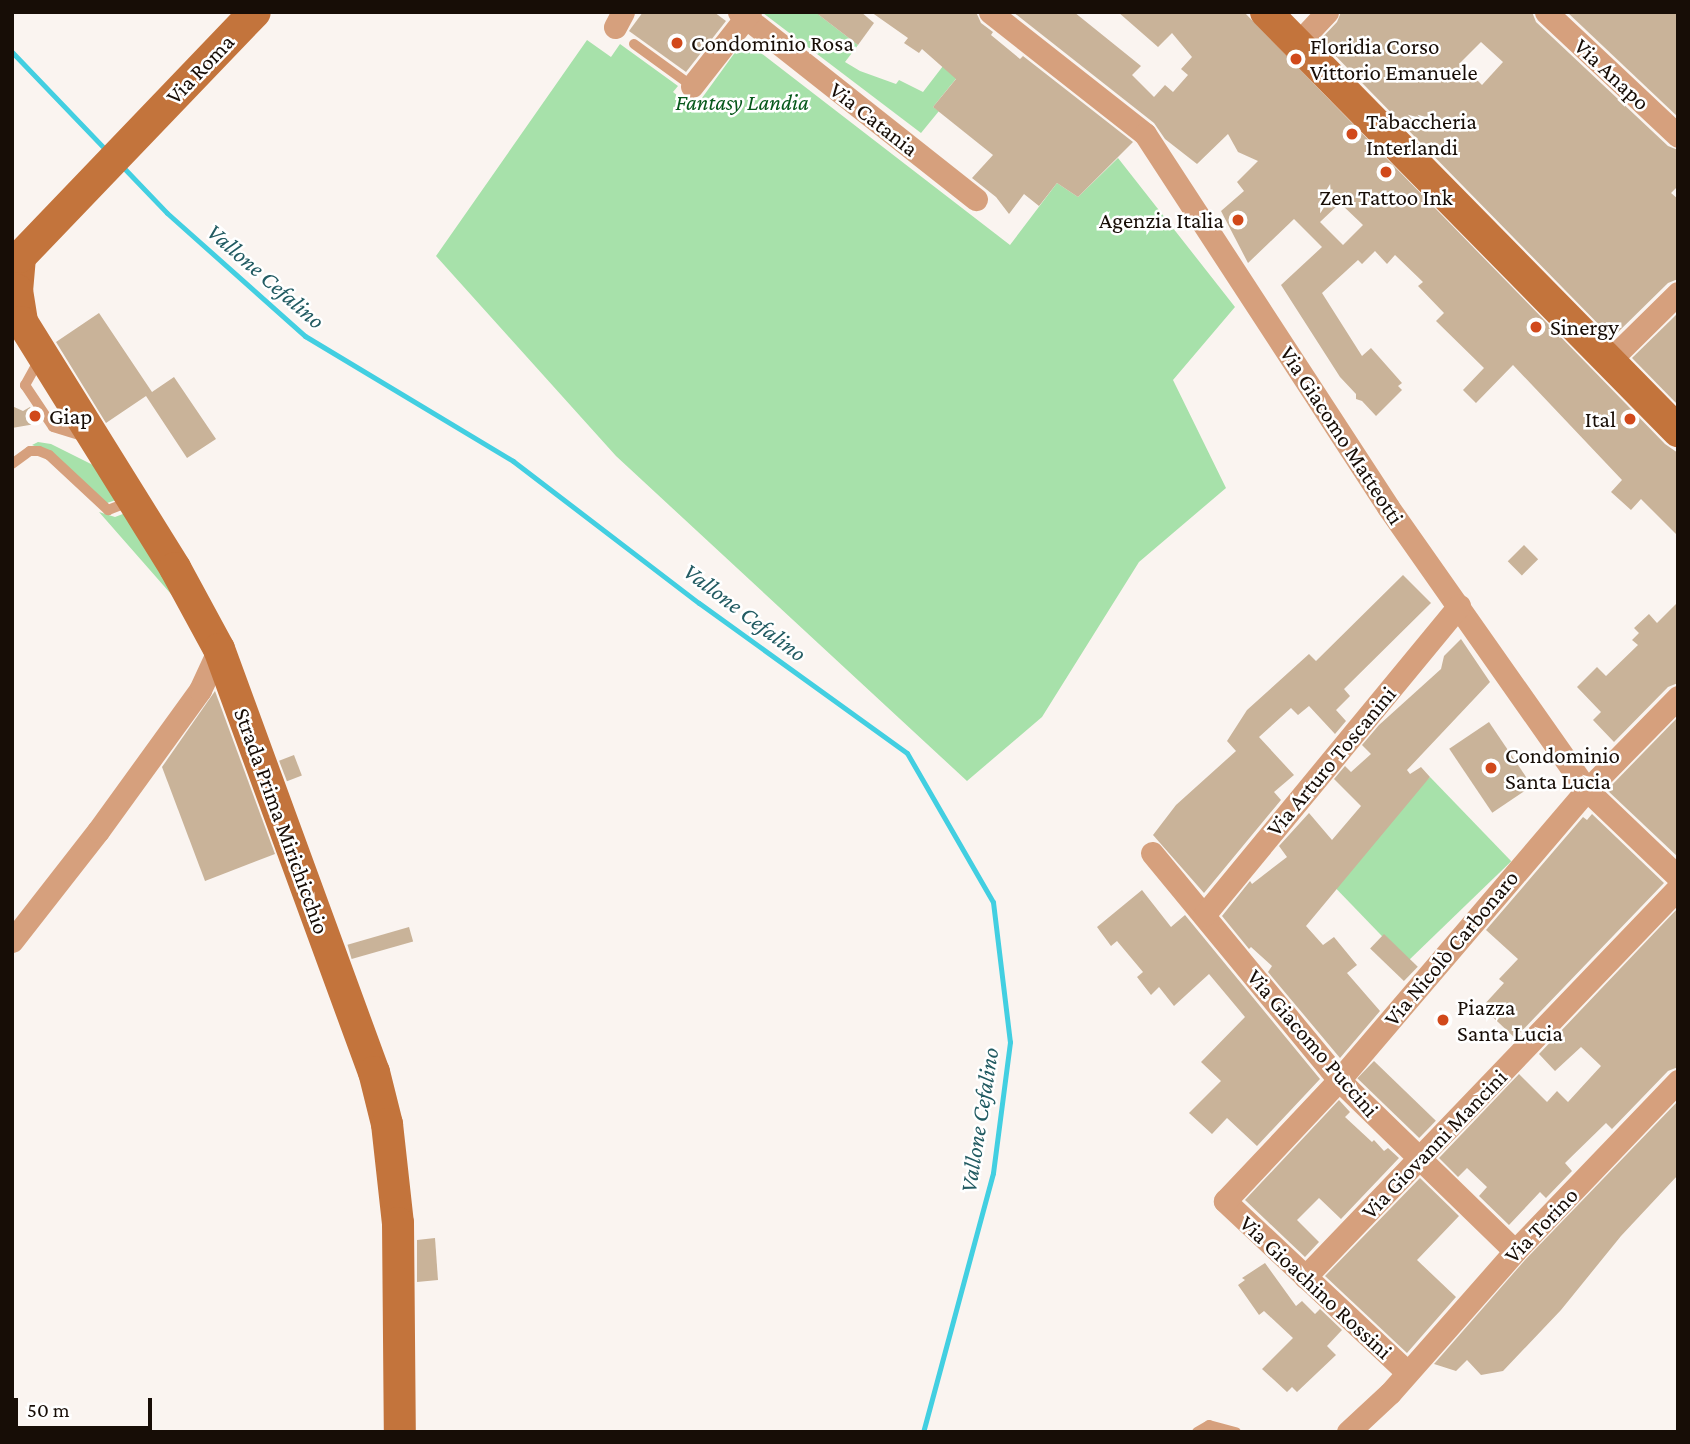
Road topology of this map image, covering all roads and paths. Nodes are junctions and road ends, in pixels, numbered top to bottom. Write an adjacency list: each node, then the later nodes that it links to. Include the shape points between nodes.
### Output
1 (255, 12): 12 (main road, Via Roma)
2 (990, 12): 18 (street, Via Giacomo Matteotti, via 1145,134 1388,507)
3 (1266, 12): 8 (main road)
4 (1327, 12): 8 (street)
5 (1546, 12): 10 (street, Via Anapo)
6 (745, 14): 9 (street); 11 (street, Via Catania)
7 (634, 44): 9 (lane)
8 (1297, 44): 14 (main road)
9 (692, 86)
10 (1678, 136)
11 (976, 199)
12 (16, 256): 17 (main road, Strada Prima Mirichicchio, via 22,323)
13 (1678, 292): 14 (street)
14 (1609, 361): 15 (main road)
15 (1678, 431)
16 (12, 464): 17 (lane, via 30,451 39,451 108,510)
17 (133, 500): 19 (main road, Strada Prima Mirichicchio)
18 (1459, 606): 21 (street, Via Giacomo Matteotti); 25 (street, Via Arturo Toscanini)
19 (219, 649): 26 (street, via 200,690); 34 (main road, Strada Prima Mirichicchio, via 373,1072 387,1124 398,1223)
20 (1678, 697): 21 (street, Via Nicolò Carbonaro)
21 (1587, 790): 23 (street, Via Giacomo Matteotti); 27 (street, Via Nicolò Carbonaro)
22 (1152, 853): 25 (street, Via Giacomo Puccini)
23 (1678, 877)
24 (1678, 888): 29 (street, Via Giovanni Mancini)
25 (1203, 915): 27 (street, Via Giacomo Puccini)
26 (12, 941)
27 (1339, 1080): 29 (street, Via Giacomo Puccini); 30 (street, Via Nicolò Carbonaro)
28 (1678, 1081): 31 (street, Via Torino)
29 (1420, 1158): 31 (street, Via Giacomo Puccini); 32 (street, Via Giovanni Mancini)
30 (1225, 1201): 32 (street, Via Gioachino Rossini)
31 (1516, 1251): 33 (street, Via Torino)
32 (1305, 1278): 33 (street, Via Gioachino Rossini)
33 (1407, 1372): 37 (street, Via Torino)
34 (400, 1432)
35 (1197, 1432): 36 (lane, via 1209,1424)
36 (1236, 1432)
37 (1348, 1432)

